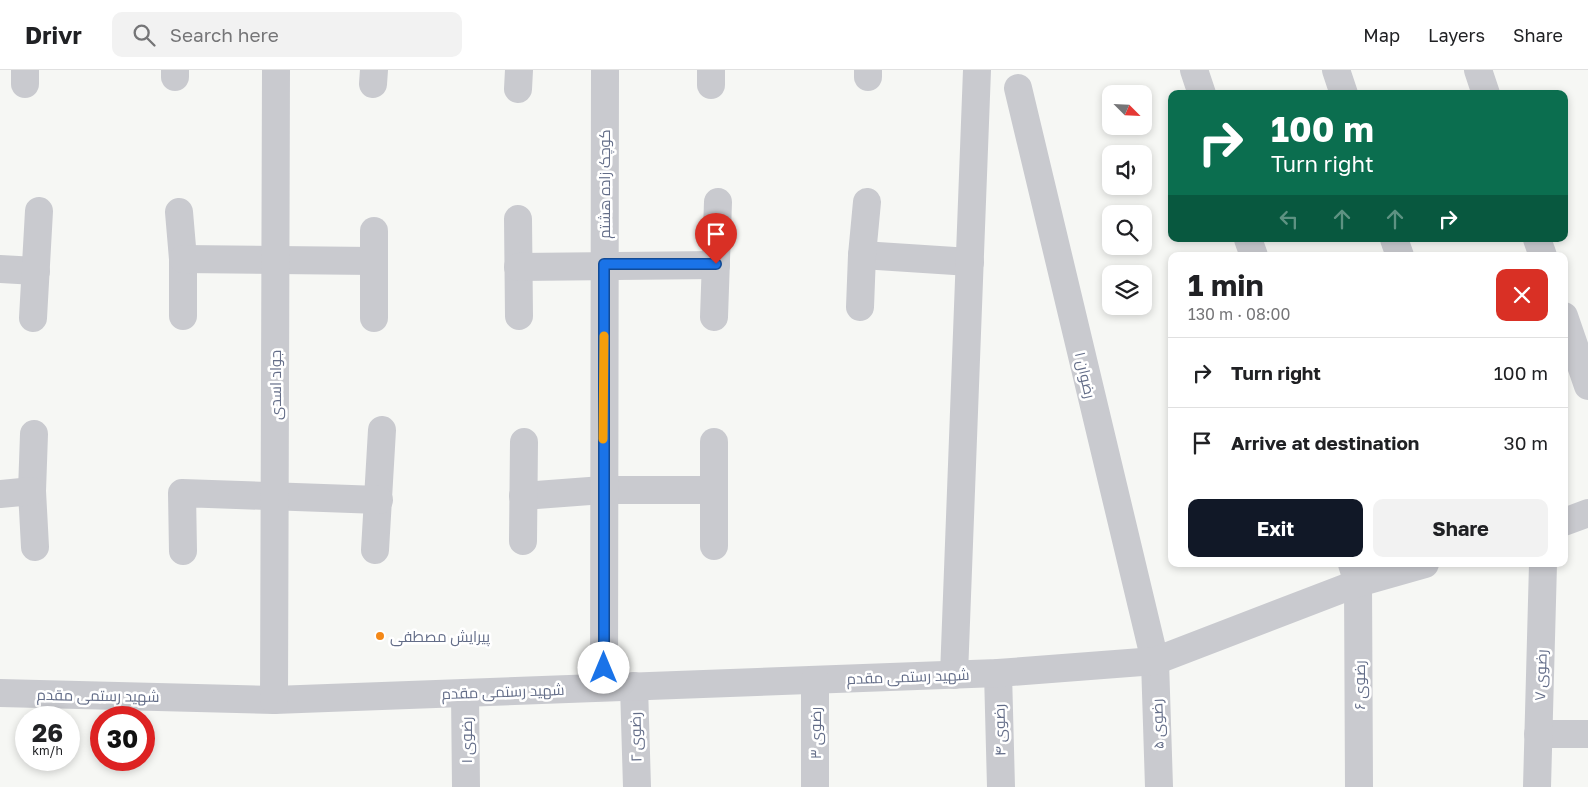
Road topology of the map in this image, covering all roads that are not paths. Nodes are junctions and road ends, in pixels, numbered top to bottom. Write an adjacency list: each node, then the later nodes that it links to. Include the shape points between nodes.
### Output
1 (276, 70): 19 (street, جواد اسدی)
2 (605, 70): 22 (street, کوچک زاده هشتم)
3 (977, 70): 21 (street)
4 (1194, 70): 8 (street)
5 (1336, 70): 9 (street)
6 (1478, 70): 10 (street)
7 (1018, 88): 56 (street, رضوان ۱)
8 (1201, 90)
9 (1343, 90)
10 (1485, 90)
11 (718, 202): 23 (street)
12 (867, 202): 17 (street)
13 (39, 211): 26 (street)
14 (179, 212): 18 (street)
15 (518, 219): 24 (street)
16 (374, 231): 20 (street)
17 (862, 255): 21 (street); 27 (street)
18 (183, 259): 19 (street); 28 (street)
19 (275, 260): 20 (street); 44 (street, جواد اسدی)
20 (373, 261): 32 (street)
21 (970, 262): 58 (street)
22 (604, 264): 23 (street); 24 (street); 39 (street, کوچک زاده هشتم)
23 (716, 264): 30 (street)
24 (518, 267): 29 (street)
25 (0, 269): 26 (street)
26 (36, 271): 31 (street)
27 (860, 307)
28 (183, 316)
29 (519, 316)
30 (714, 317)
31 (34, 318)
32 (374, 318)
33 (1568, 328): 34 (street)
34 (1588, 386)
35 (382, 430): 45 (street)
36 (34, 434): 41 (street)
37 (524, 442): 43 (street)
38 (714, 442): 40 (street)
39 (603, 490): 40 (street); 43 (street); 61 (street, کوچک زاده هشتم)
40 (714, 490): 49 (street)
41 (32, 491): 42 (street); 50 (street)
42 (0, 494)
43 (523, 496): 48 (street)
44 (274, 498): 45 (street); 52 (street, via 182,493); 64 (street, جواد اسدی)
45 (379, 500): 51 (street)
46 (1588, 513): 47 (street)
47 (1568, 520)
48 (523, 541)
49 (714, 546)
50 (35, 547)
51 (375, 550)
52 (183, 551)
53 (1404, 567): 55 (street, شهید رستمی مقدم)
54 (1543, 567): 65 (street, رضوی ۷)
55 (1355, 574): 56 (street, شهید رستمی مقدم); 72 (street, رضوی ۶)
56 (1155, 661): 57 (street, شهید رستمی مقدم); 71 (street, رضوی ۵)
57 (998, 673): 58 (street, شهید رستمی مقدم); 70 (street, رضوی ۴)
58 (954, 675): 59 (street, شهید رستمی مقدم)
59 (816, 680): 60 (street, شهید رستمی مقدم); 69 (street, رضوی ۳)
60 (634, 686): 61 (street, شهید رستمی مقدم); 68 (street, رضوی ۲)
61 (604, 687): 63 (street, شهید رستمی مقدم)
62 (0, 693): 64 (street, شهید رستمی مقدم)
63 (465, 693): 64 (street, شهید رستمی مقدم); 67 (street, رضوی ۱)
64 (274, 700)
65 (1538, 734): 66 (street); 73 (street, رضوی ۷)
66 (1588, 734)
67 (466, 787)
68 (637, 787)
69 (815, 787)
70 (1001, 787)
71 (1159, 787)
72 (1359, 787)
73 (1537, 787)

